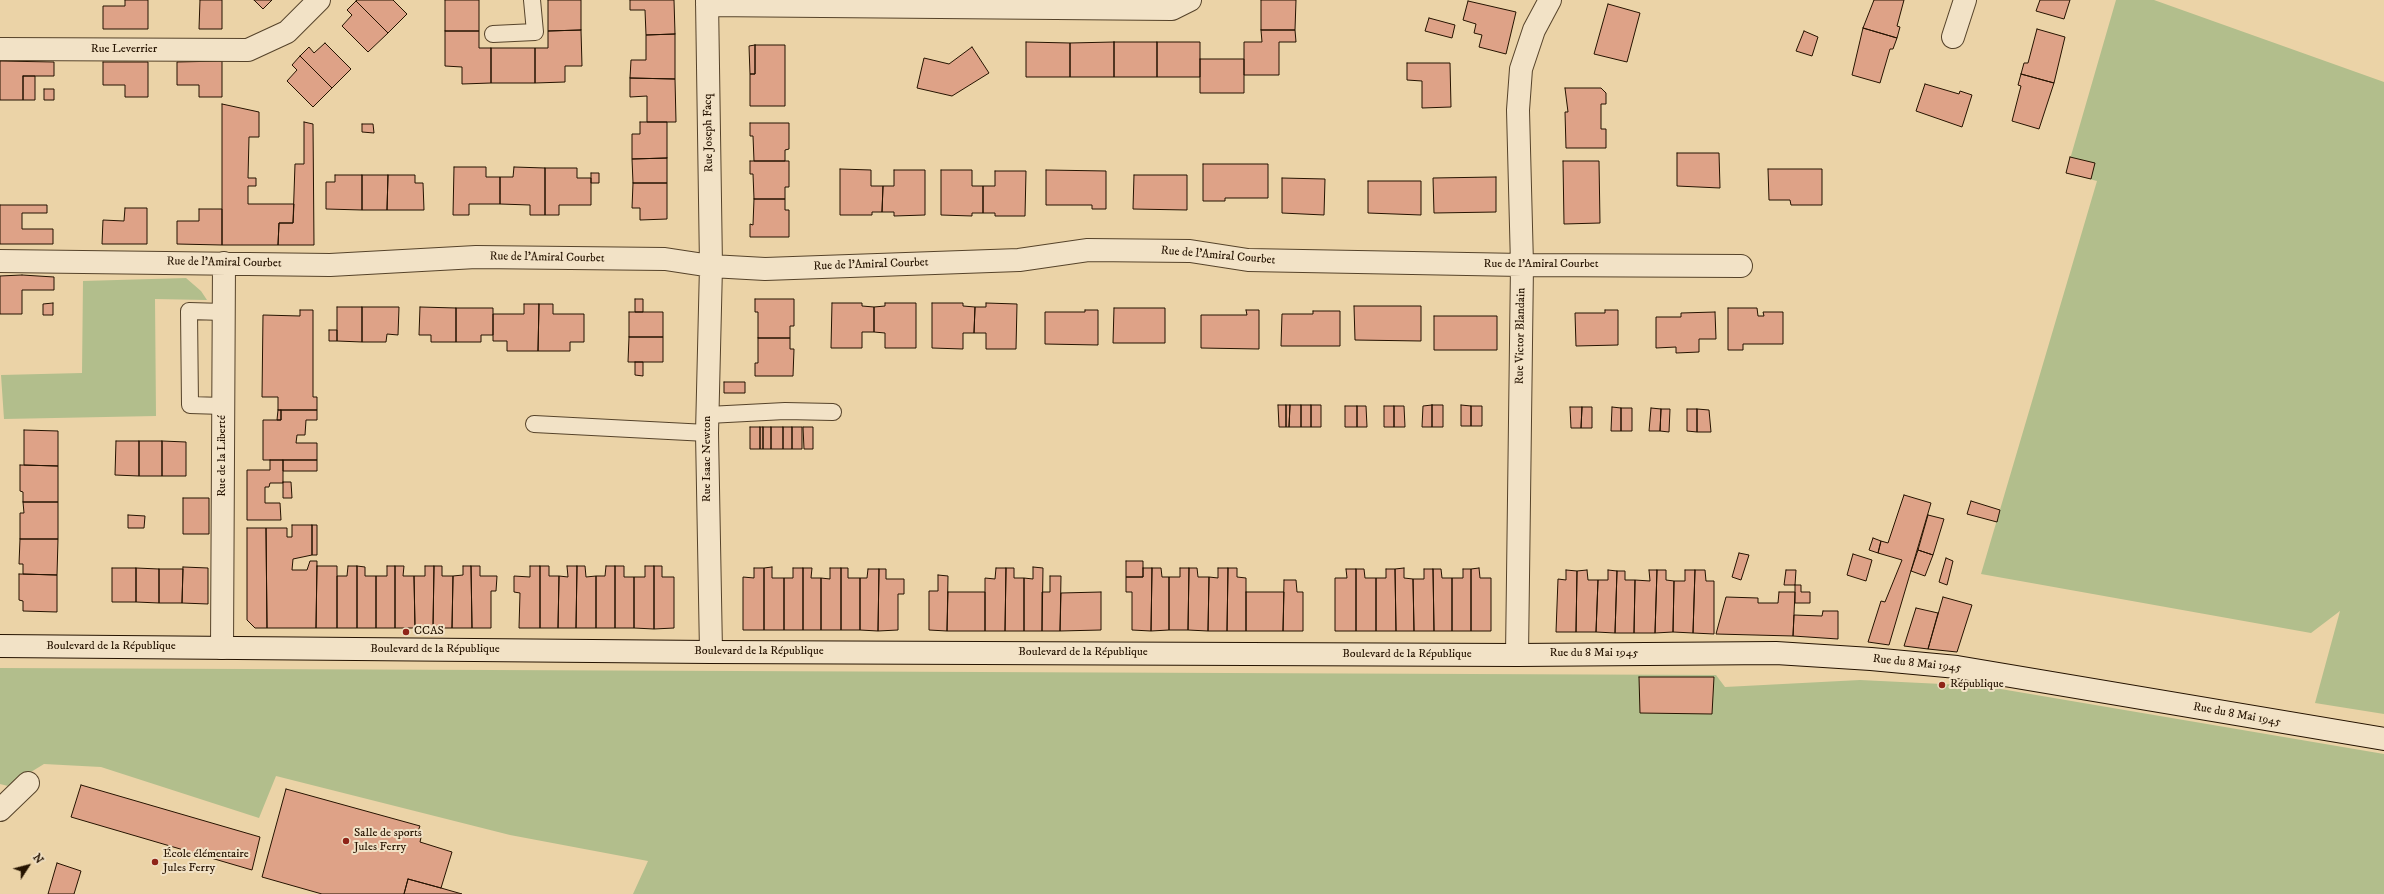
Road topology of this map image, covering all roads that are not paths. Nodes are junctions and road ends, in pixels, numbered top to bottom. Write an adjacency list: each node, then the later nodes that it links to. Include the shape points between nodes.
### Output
1 (319, 0): 9 (street, Rue Leverrier, via 286,32 248,50)
2 (532, 0): 7 (lane, via 535,32)
3 (1190, 0): 6 (street, via 1172,9)
4 (1550, 0): 12 (street, Rue Victor Blandain, via 1534,30 1521,69 1518,110)
5 (1965, 0): 8 (street)
6 (707, 2): 13 (street, Rue Joseph Facq)
7 (493, 34)
8 (1953, 37)
9 (0, 49)
10 (0, 261): 11 (street, Rue de l'Amiral Courbet)
11 (224, 263): 13 (street, Rue de l'Amiral Courbet, via 330,265 476,257 665,259); 15 (street, Rue de la Liberté)
12 (1522, 265): 13 (street, Rue de l'Amiral Courbet, via 1248,260 1190,251 1088,250 1019,260 765,269); 14 (street, Rue de l'Amiral Courbet); 23 (street, Rue Victor Blandain)
13 (712, 266): 19 (street, Rue Isaac Newton)
14 (1741, 266)
15 (224, 312): 16 (street, Rue de la Liberté); 16 (lane, via 189,312 190,406)
16 (223, 406): 21 (street, Rue de la Liberté)
17 (833, 412): 19 (lane, via 785,411)
18 (534, 424): 19 (lane)
19 (707, 424): 22 (street, Rue Isaac Newton)
20 (0, 646): 21 (street, Boulevard de la République)
21 (222, 648): 22 (street, Boulevard de la République)
22 (711, 652): 23 (street, Boulevard de la République)
23 (1517, 655): 24 (street, Rue du 8 Mai 1945, via 1776,653 1925,663)
24 (2384, 739)
25 (28, 783): 26 (street)
26 (0, 810)

